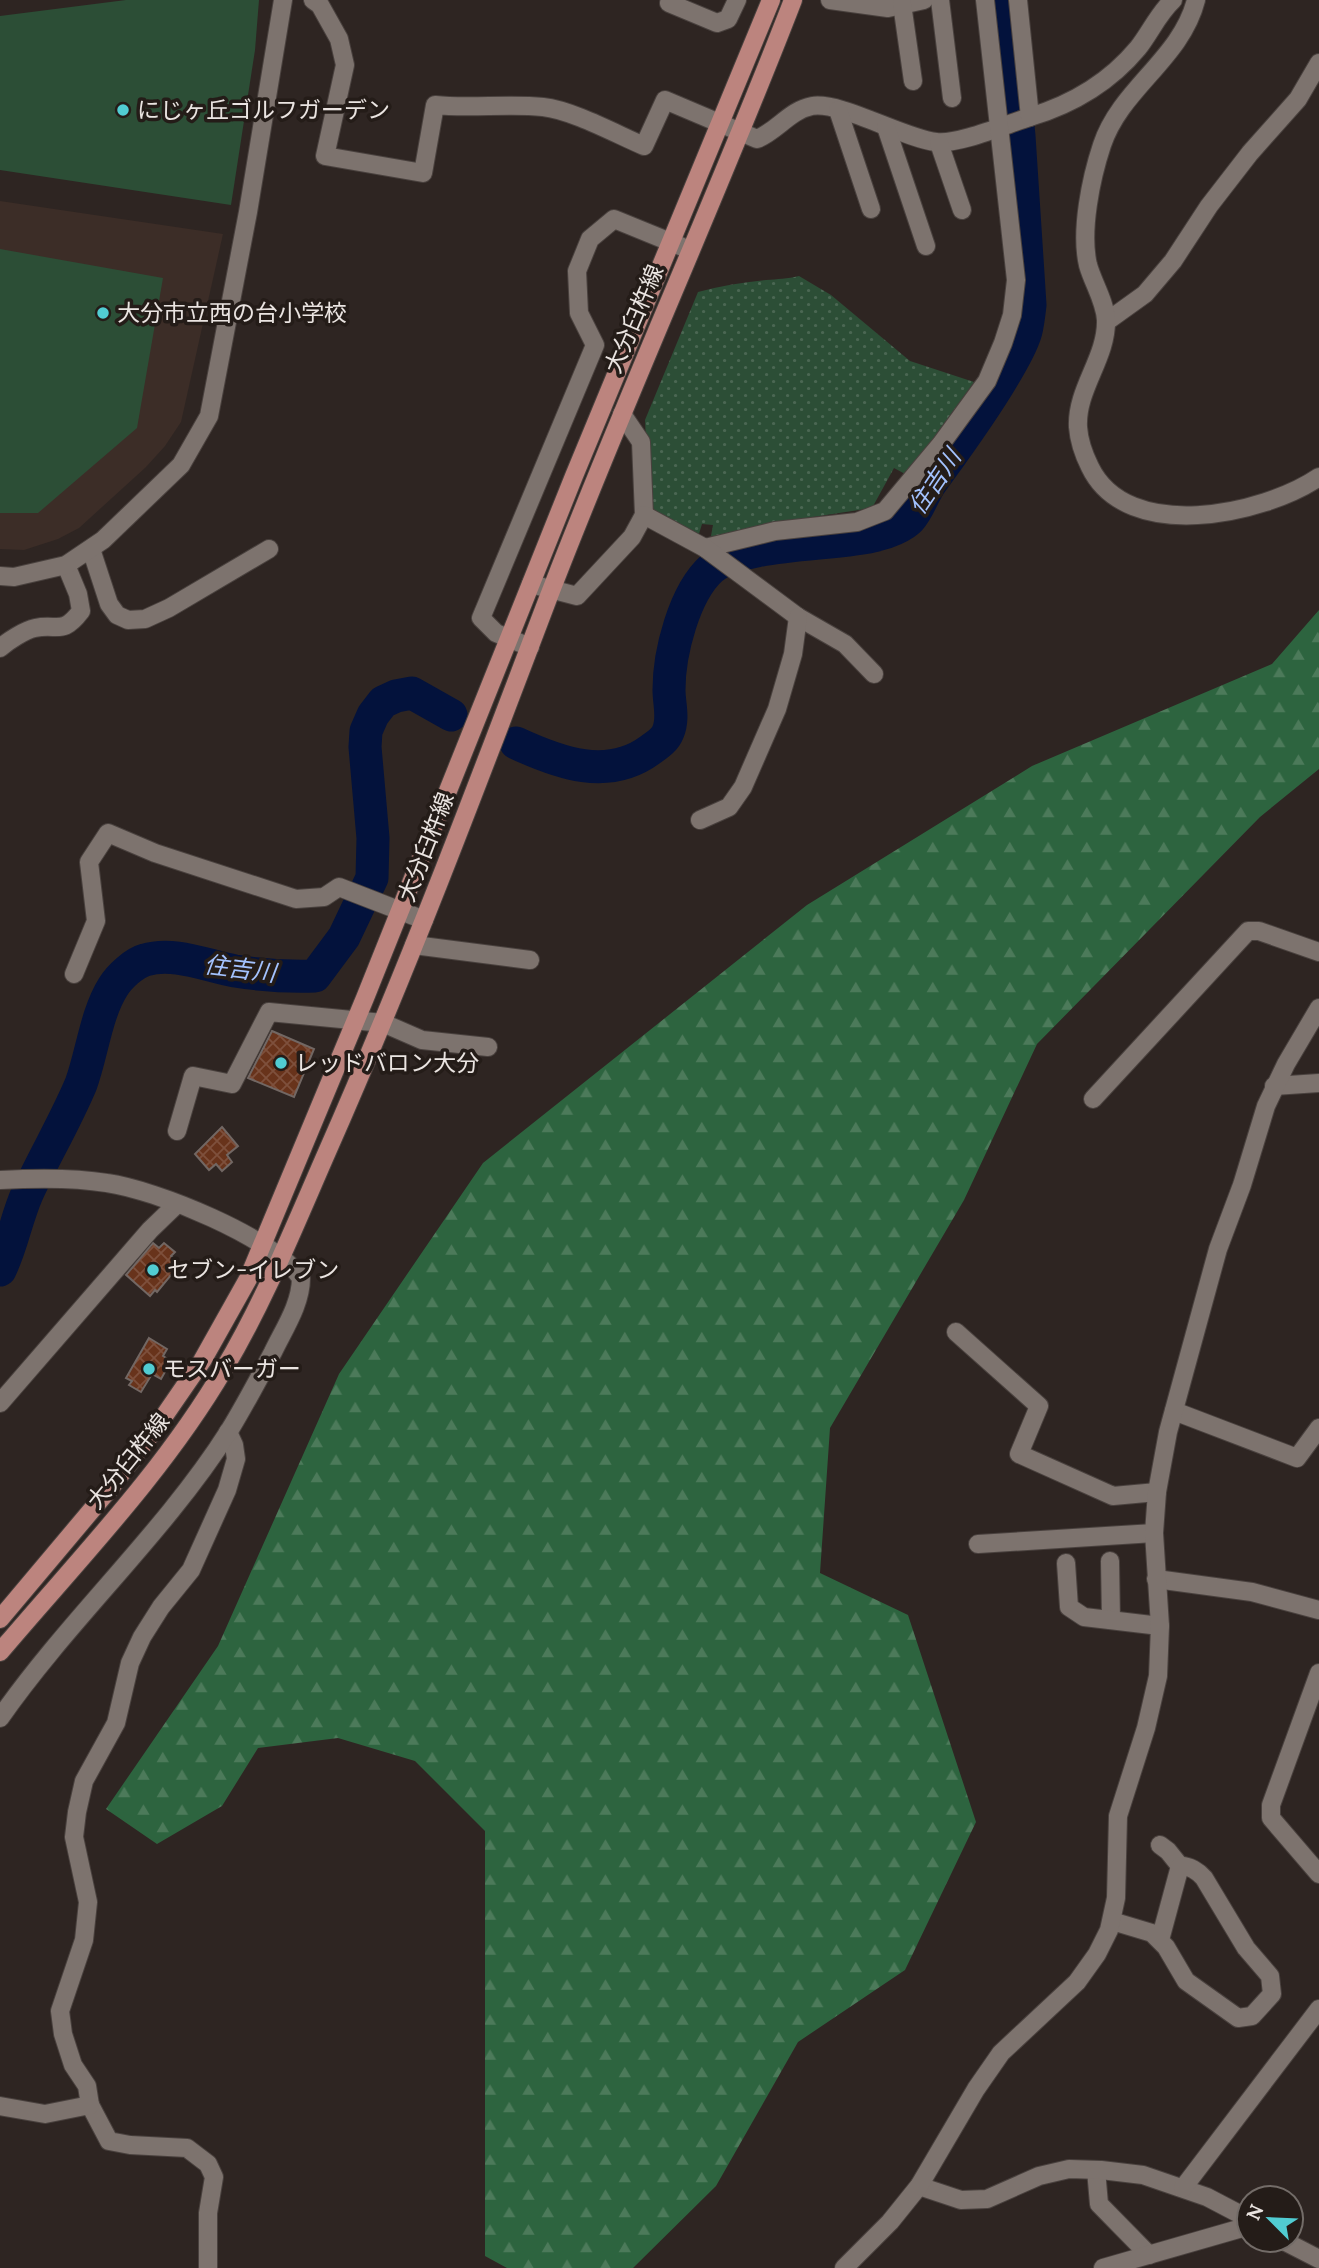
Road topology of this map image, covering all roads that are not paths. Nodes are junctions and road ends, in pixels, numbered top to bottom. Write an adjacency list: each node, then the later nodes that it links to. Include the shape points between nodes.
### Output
1 (283, 0): 34 (street, via 209,416 181,466)
2 (313, 0): 20 (street, via 339,38 345,65 325,156 423,173 435,105 559,110 644,146 665,100)
3 (737, 0): 13 (street, via 728,19 716,23)
4 (771, 0): 20 (main road, 大分臼杵線)
5 (793, 0): 23 (main road, 大分臼杵線)
6 (830, 0): 14 (street, via 888,8)
7 (924, 0): 14 (street)
8 (940, 0): 17 (street)
9 (985, 0): 21 (street)
10 (1018, 0): 19 (street)
11 (1173, 0): 19 (street, via 1117,71 1089,93)
12 (1196, 0): 30 (street, via 1177,42 1117,112 1097,163 1085,246)
13 (669, 3)
14 (902, 4): 16 (street)
15 (1319, 63): 30 (street, via 1298,99 1241,163 1173,261 1145,294)
16 (913, 81)
17 (952, 97)
18 (838, 110): 22 (street); 23 (street, via 811,106 757,139); 25 (street)
19 (1030, 117): 21 (street)
20 (720, 124): 23 (street); 27 (main road, 大分臼杵線)
21 (1001, 125): 24 (street); 36 (street, via 1016,280 1012,315 987,381 885,511 857,522 775,531)
22 (886, 127): 24 (street); 28 (street)
23 (742, 131): 29 (main road, 大分臼杵線)
24 (939, 143): 26 (street)
25 (871, 209)
26 (962, 209)
27 (670, 243): 29 (street); 39 (main road, 大分臼杵線); 42 (street, via 614,219 590,239 577,271 579,313 595,345 481,618)
28 (926, 246)
29 (690, 250): 31 (main road, 大分臼杵線)
30 (1106, 322): 32 (street, via 1078,427 1093,473 1120,501 1173,515 1233,510 1266,503)
31 (622, 414): 33 (street, via 640,442); 40 (main road, 大分臼杵線)
32 (1319, 477)
33 (644, 515): 36 (street); 40 (street, via 632,537 577,596)
34 (91, 549): 35 (street, via 109,604 128,620 145,619 169,608); 37 (street)
35 (269, 550)
36 (709, 551): 41 (street)
37 (66, 565): 38 (street); 44 (street, via 81,611 73,623 35,628)
38 (0, 576)
39 (531, 584): 40 (street); 42 (main road, 大分臼杵線)
40 (551, 591): 43 (main road, 大分臼杵線)
41 (798, 617): 45 (street, via 845,644); 46 (street, via 777,709 743,787 729,807)
42 (509, 639): 43 (street); 47 (main road, 大分臼杵線)
43 (530, 647): 48 (main road, 大分臼杵線)
44 (0, 649)
45 (874, 674)
46 (700, 820)
47 (401, 909): 48 (street); 52 (street, via 339,887 324,897 296,899 108,833 89,862 96,921); 54 (main road, 大分臼杵線)
48 (424, 920): 49 (main road, 大分臼杵線)
49 (414, 945): 51 (street); 55 (main road, 大分臼杵線)
50 (1319, 952): 59 (street, via 1248,931)
51 (530, 960)
52 (74, 974)
53 (1319, 1008): 58 (street)
54 (356, 1021): 55 (street); 60 (street, via 269,1012 232,1084 193,1076); 63 (main road, 大分臼杵線)
55 (383, 1023): 56 (street, via 422,1040); 64 (main road, 大分臼杵線)
56 (488, 1047)
57 (1319, 1083): 58 (street)
58 (1274, 1086): 67 (street, via 1218,1248)
59 (1093, 1100)
60 (177, 1131)
61 (5, 1180): 62 (street, via 110,1183)
62 (177, 1204): 63 (street); 66 (street, via 149,1230)
63 (263, 1245): 64 (street); 77 (main road, 大分臼杵線, via 239,1298 191,1378 111,1487)
64 (281, 1256): 69 (street, via 301,1278 299,1293); 80 (main road, 大分臼杵線, via 243,1336 190,1423 134,1498)
65 (956, 1332): 70 (street, via 1039,1406 1019,1454 1113,1496)
66 (0, 1404)
67 (1174, 1410): 68 (street, via 1297,1458); 70 (street)
68 (1319, 1428)
69 (228, 1432): 82 (street); 89 (street, via 236,1459 227,1490 191,1570 142,1637 130,1663 116,1723 84,1782 77,1812 74,1837 88,1902 84,1940 60,2011 63,2034 73,2065 87,2085)
70 (1157, 1492): 71 (street)
71 (1154, 1533): 72 (street); 75 (street)
72 (978, 1544)
73 (1110, 1561): 78 (street)
74 (1066, 1563): 78 (street, via 1069,1606 1084,1617)
75 (1156, 1579): 76 (street, via 1252,1592); 79 (street)
76 (1319, 1610)
77 (0, 1619)
78 (1111, 1620): 79 (street)
79 (1160, 1626): 86 (street, via 1153,1700 1118,1816)
80 (0, 1652)
81 (1319, 1673): 85 (street, via 1270,1805 1271,1818)
82 (0, 1718)
83 (1160, 1845): 84 (street)
84 (1180, 1866): 87 (street); 87 (street, via 1204,1878 1246,1948 1270,1976 1272,1994 1252,2016 1238,2018 1186,1981)
85 (1319, 1874)
86 (1112, 1921): 87 (street, via 1143,1929); 92 (street, via 1077,1982 1001,2053)
87 (1160, 1940)
88 (1319, 2009): 93 (street)
89 (90, 2105): 90 (street, via 45,2114); 98 (street, via 109,2141 187,2148 208,2164 214,2177 208,2213)
90 (0, 2106)
91 (1096, 2170): 92 (street, via 1069,2169 1039,2176 987,2199 961,2200); 93 (street, via 1143,2175); 96 (street, via 1099,2204)
92 (919, 2186): 99 (street)
93 (1183, 2188): 94 (street)
94 (1235, 2212)
95 (1235, 2230): 96 (street)
96 (1149, 2255): 97 (street)
97 (1114, 2266)
98 (208, 2268)
99 (844, 2268)

